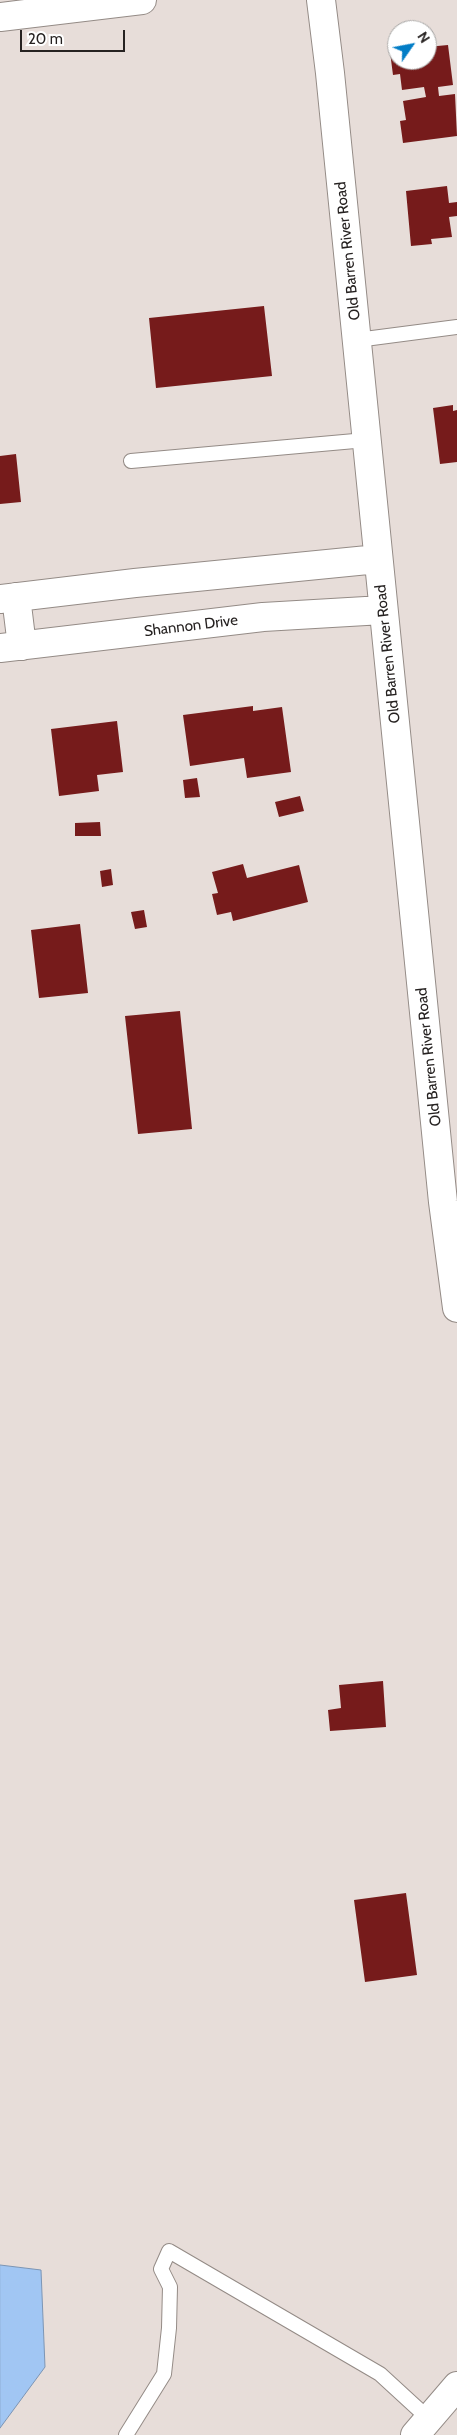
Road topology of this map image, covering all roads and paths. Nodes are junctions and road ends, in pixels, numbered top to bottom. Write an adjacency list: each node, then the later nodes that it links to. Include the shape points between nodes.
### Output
1 (142, 0): 3 (street)
2 (321, 0): 5 (street, Old Barren River Road)
3 (0, 17)
4 (457, 327): 5 (lane)
5 (357, 340): 6 (street, Old Barren River Road)
6 (366, 440): 7 (lane); 8 (street, Old Barren River Road)
7 (131, 461)
8 (378, 560): 9 (street); 10 (street, Old Barren River Road)
9 (8, 598): 11 (street)
10 (383, 610): 11 (street, Shannon Drive, via 263,618); 12 (street, Old Barren River Road, via 443,1202)
11 (11, 647)
12 (457, 1308)
13 (457, 2386): 14 (street)
14 (425, 2430): 15 (lane, via 380,2374 169,2251 161,2269 170,2287 164,2374)
15 (126, 2435)

